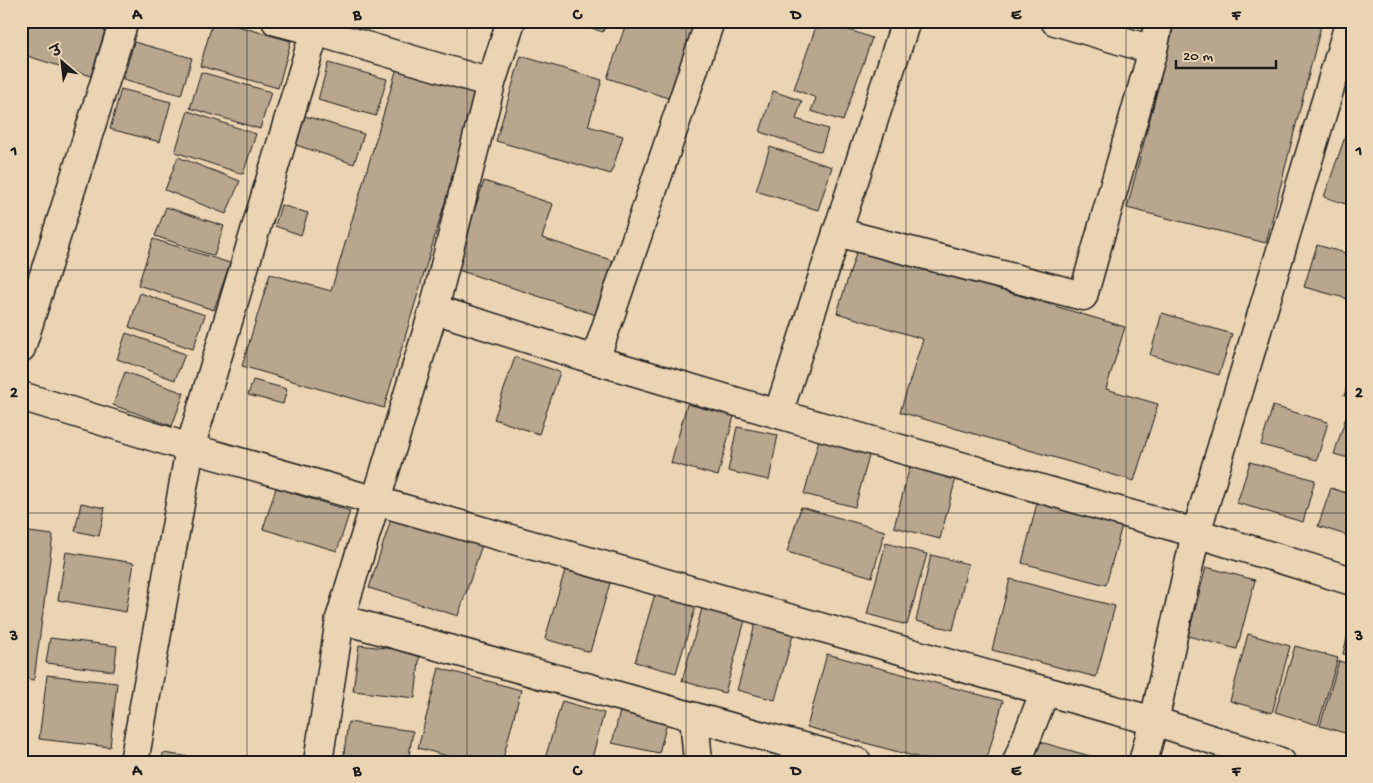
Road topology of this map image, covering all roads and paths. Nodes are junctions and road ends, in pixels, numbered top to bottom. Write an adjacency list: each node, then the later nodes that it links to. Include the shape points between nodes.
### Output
1 (124, 21): 14 (street)
2 (276, 21): 9 (street)
3 (511, 21): 11 (street)
4 (710, 21): 15 (street)
5 (906, 21): 12 (street)
6 (1055, 21): 10 (street)
7 (1159, 21): 10 (street)
8 (1350, 21): 20 (street)
9 (315, 31): 11 (street); 18 (street)
10 (1153, 50): 12 (street, via 1083,296)
11 (491, 83): 13 (street)
12 (837, 232): 17 (street)
13 (434, 309): 15 (street); 19 (street)
14 (21, 348)
15 (595, 360): 17 (street)
16 (21, 396): 18 (street)
17 (778, 414): 20 (street)
18 (190, 448): 19 (street); 26 (street)
19 (374, 501): 22 (street); 23 (street)
20 (1196, 533): 21 (street); 25 (street)
21 (1352, 581)
22 (340, 619): 24 (street); 27 (street)
23 (1045, 691): 25 (street); 30 (street)
24 (694, 717): 28 (street); 29 (street)
25 (1154, 721): 31 (street); 32 (street)
26 (134, 762)
27 (318, 762)
28 (698, 762)
29 (857, 762)
30 (1017, 762)
31 (1143, 762)
32 (1281, 762)

